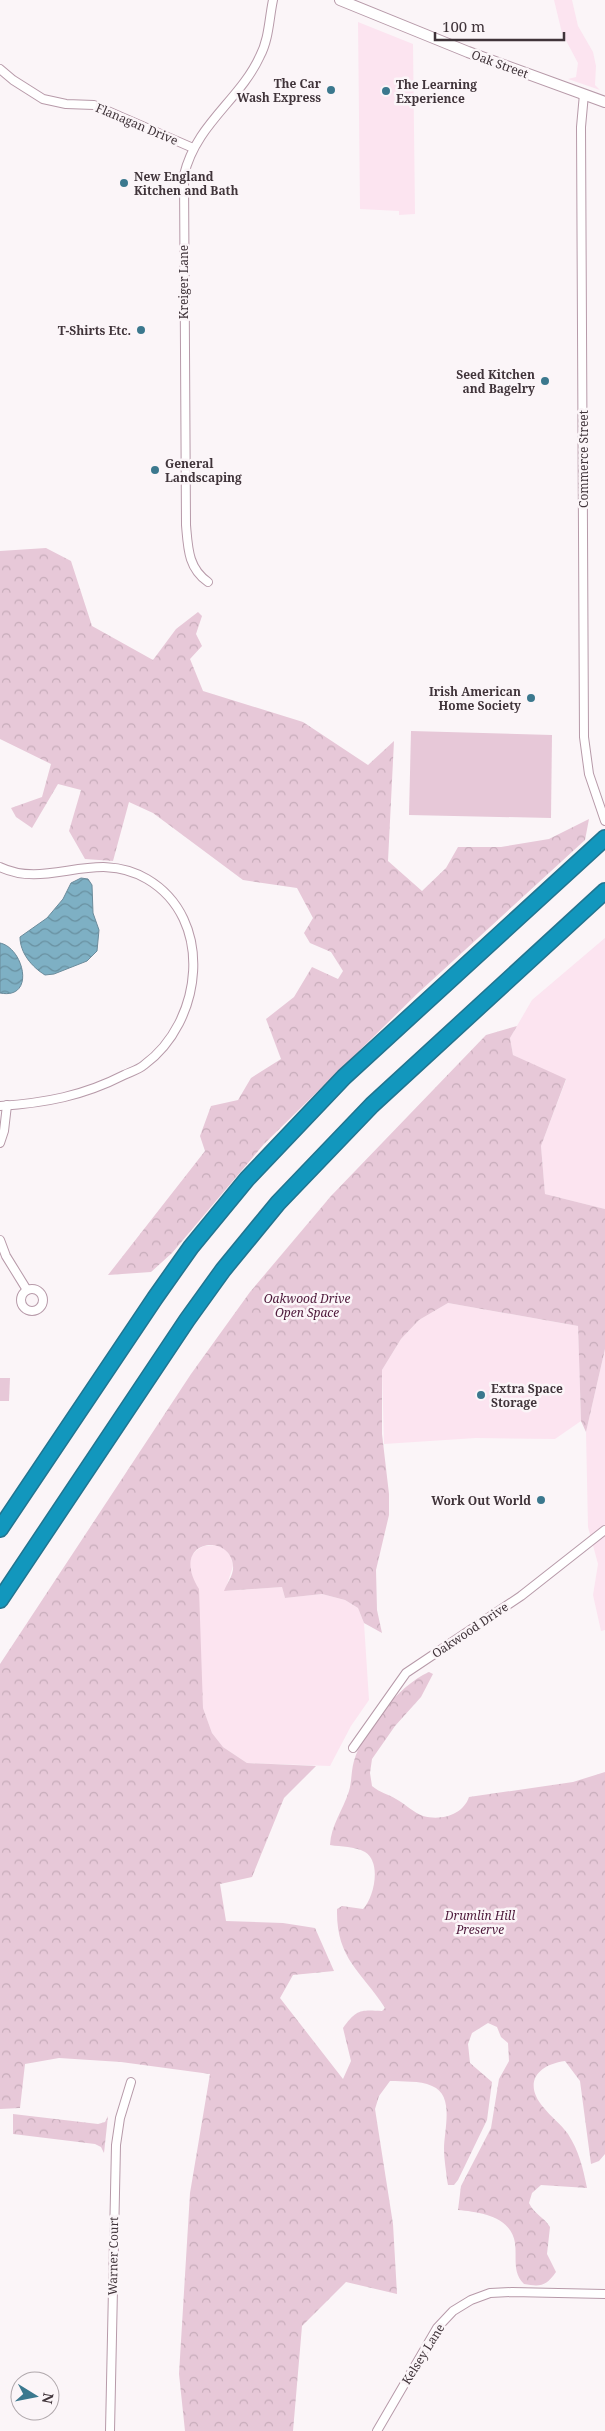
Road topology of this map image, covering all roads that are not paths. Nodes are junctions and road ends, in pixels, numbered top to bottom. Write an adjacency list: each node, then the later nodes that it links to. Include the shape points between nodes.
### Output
1 (273, 0): 6 (street, Kreiger Lane, via 260,56)
2 (340, 0): 4 (street, Oak Street, via 460,49)
3 (0, 69): 6 (street, Flanagan Drive, via 43,99 96,106)
4 (584, 94): 5 (street, Oak Street); 8 (street, Commerce Street, via 581,127 584,725 588,768)
5 (605, 102)
6 (193, 148): 7 (street, Kreiger Lane, via 187,160 183,192 185,507 190,558 196,572)
7 (208, 582)
8 (605, 821)
9 (605, 838): 16 (highway, via 344,1077 247,1179 155,1298)
10 (0, 867): 12 (street, via 12,873 35,875 97,866 122,868 147,879 171,898 188,927 195,959 190,996 176,1032 144,1065 96,1089 45,1102)
11 (605, 890): 18 (highway, via 366,1110 278,1203 192,1312)
12 (4, 1106): 13 (street, via 4,1132)
13 (0, 1143)
14 (0, 1240): 15 (street)
15 (27, 1290)
16 (0, 1529)
17 (605, 1530): 19 (street, Oakwood Drive, via 521,1596 406,1673)
18 (0, 1600)
19 (354, 1748)
20 (131, 2082): 22 (street, Warner Court, via 116,2145)
21 (605, 2294): 23 (street, Kelsey Lane, via 512,2292 490,2293 471,2300 453,2311 437,2328)
22 (110, 2431)
23 (377, 2431)

